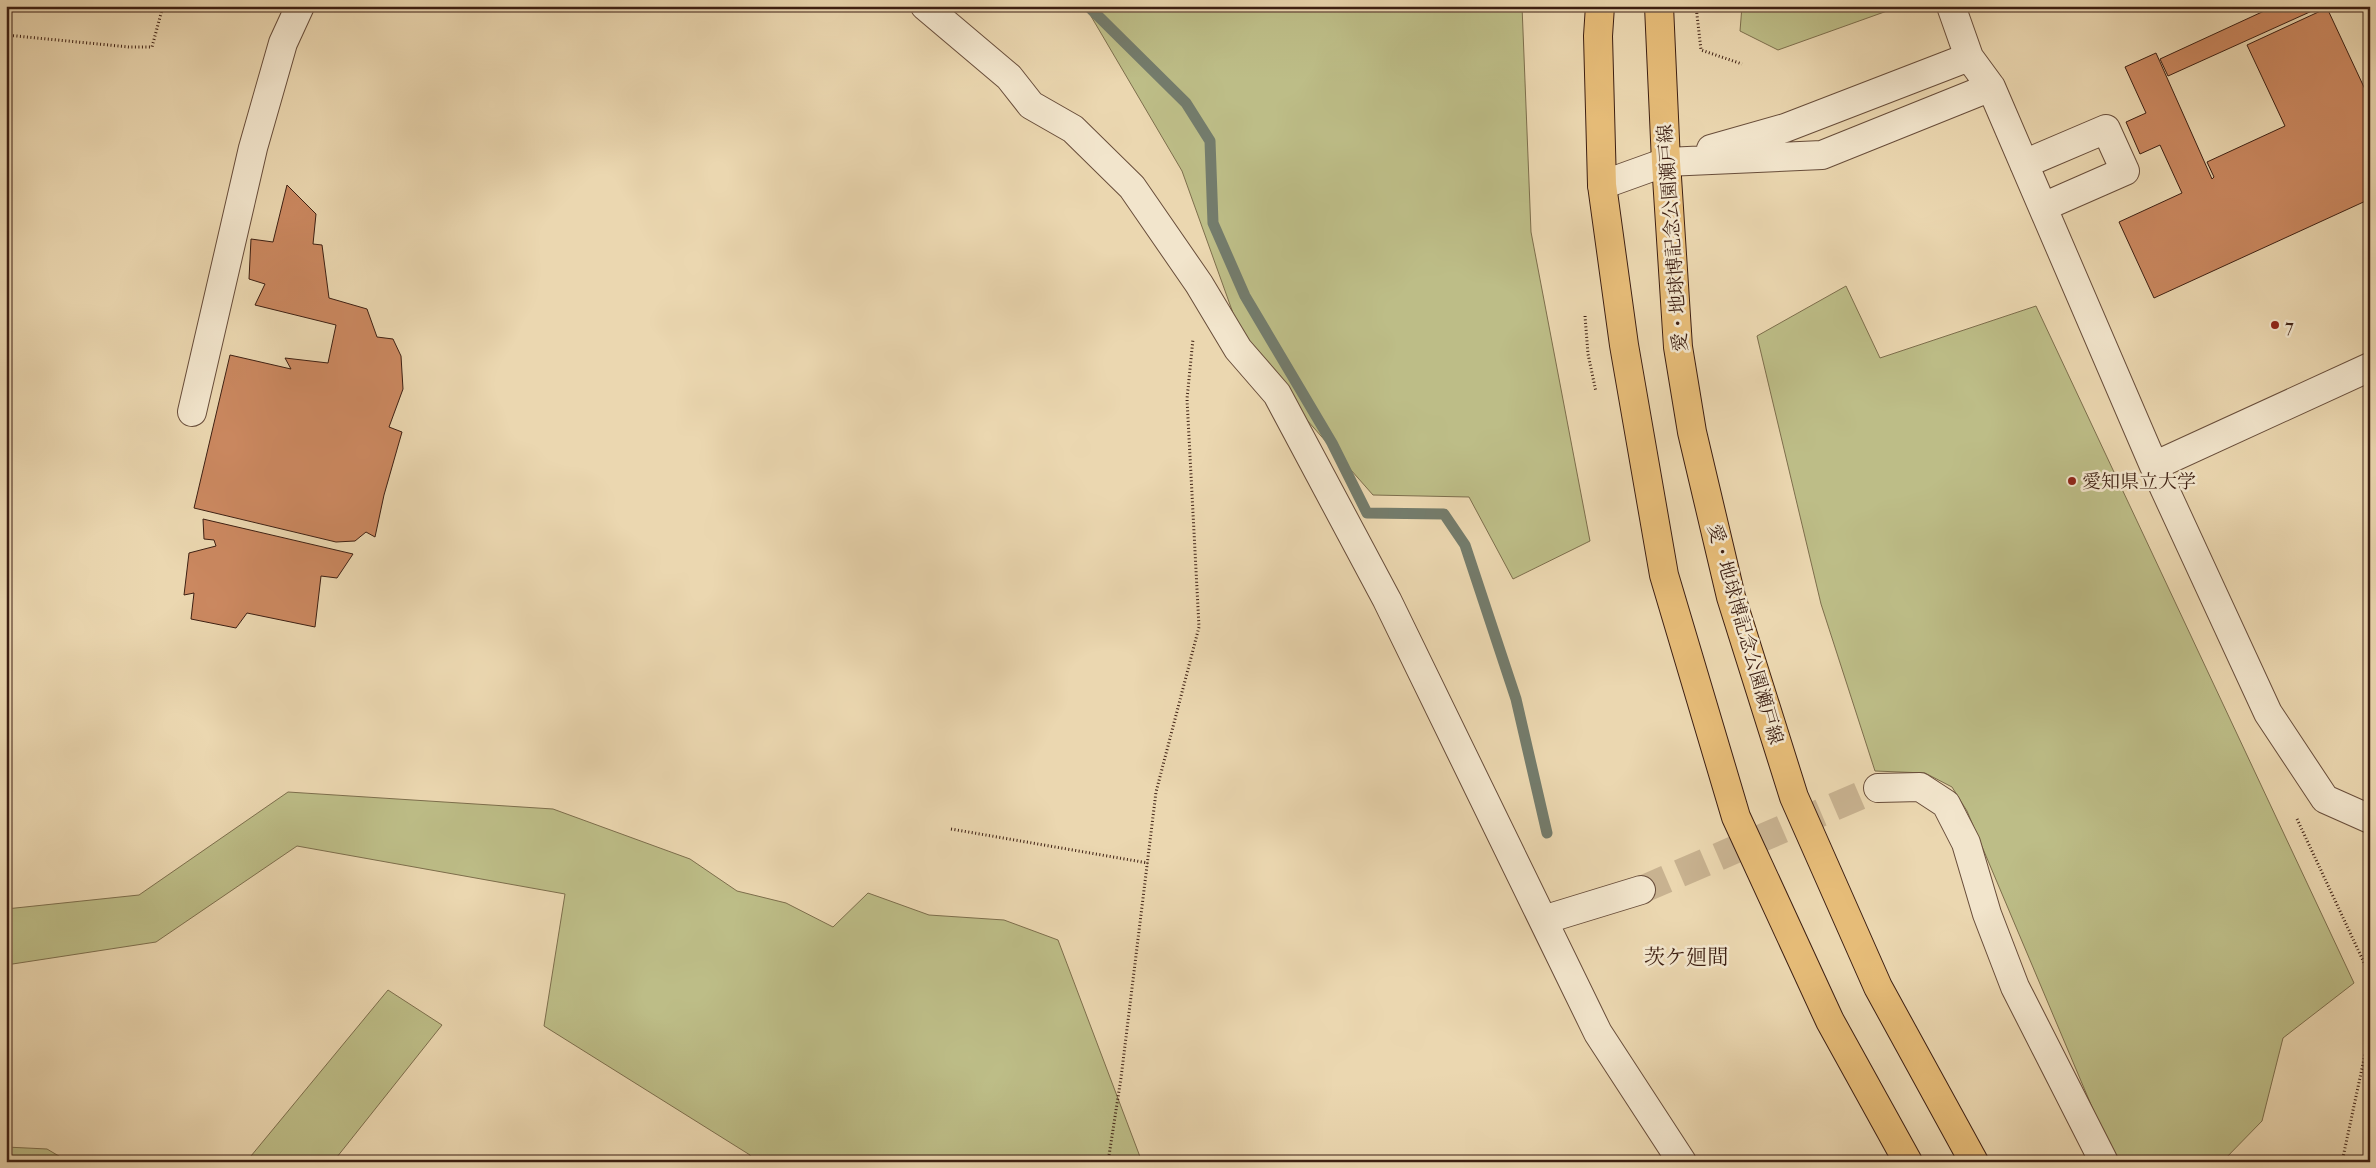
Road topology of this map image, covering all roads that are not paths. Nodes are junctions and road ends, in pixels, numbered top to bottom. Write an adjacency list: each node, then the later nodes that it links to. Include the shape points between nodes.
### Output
1 (300, 6): 13 (street, via 283,43 253,148)
2 (925, 6): 18 (street, via 1009,77 1031,105 1074,129 1132,187 1199,284 1238,349 1277,394 1387,600)
3 (1600, 6): 10 (main road)
4 (1659, 6): 8 (main road, 愛・地球博記念公園瀬戸線)
5 (1951, 6): 6 (street)
6 (1969, 57): 7 (street); 8 (street, via 1785,128)
7 (1991, 87): 8 (street, via 1822,155); 9 (street)
8 (1666, 162): 10 (street); 21 (main road, 愛・地球博記念公園瀬戸線, via 1678,347 1692,432 1737,616 1794,797 1878,987)
9 (2024, 164): 11 (street); 11 (street, via 2106,129 2125,171)
10 (1602, 184): 20 (main road, via 1624,346 1664,575 1736,817 1830,1021)
11 (2043, 207): 14 (street)
12 (2370, 367): 14 (street)
13 (192, 412)
14 (2154, 466): 16 (street, via 2268,713 2325,799)
15 (1878, 788): 22 (street, via 1920,787 1946,804 1966,843 1987,914 2015,987)
16 (2370, 819)
17 (1641, 890): 18 (street)
18 (1543, 920): 19 (street, via 1598,1033)
19 (1682, 1162)
20 (1908, 1162)
21 (1974, 1162)
22 (2104, 1162)

